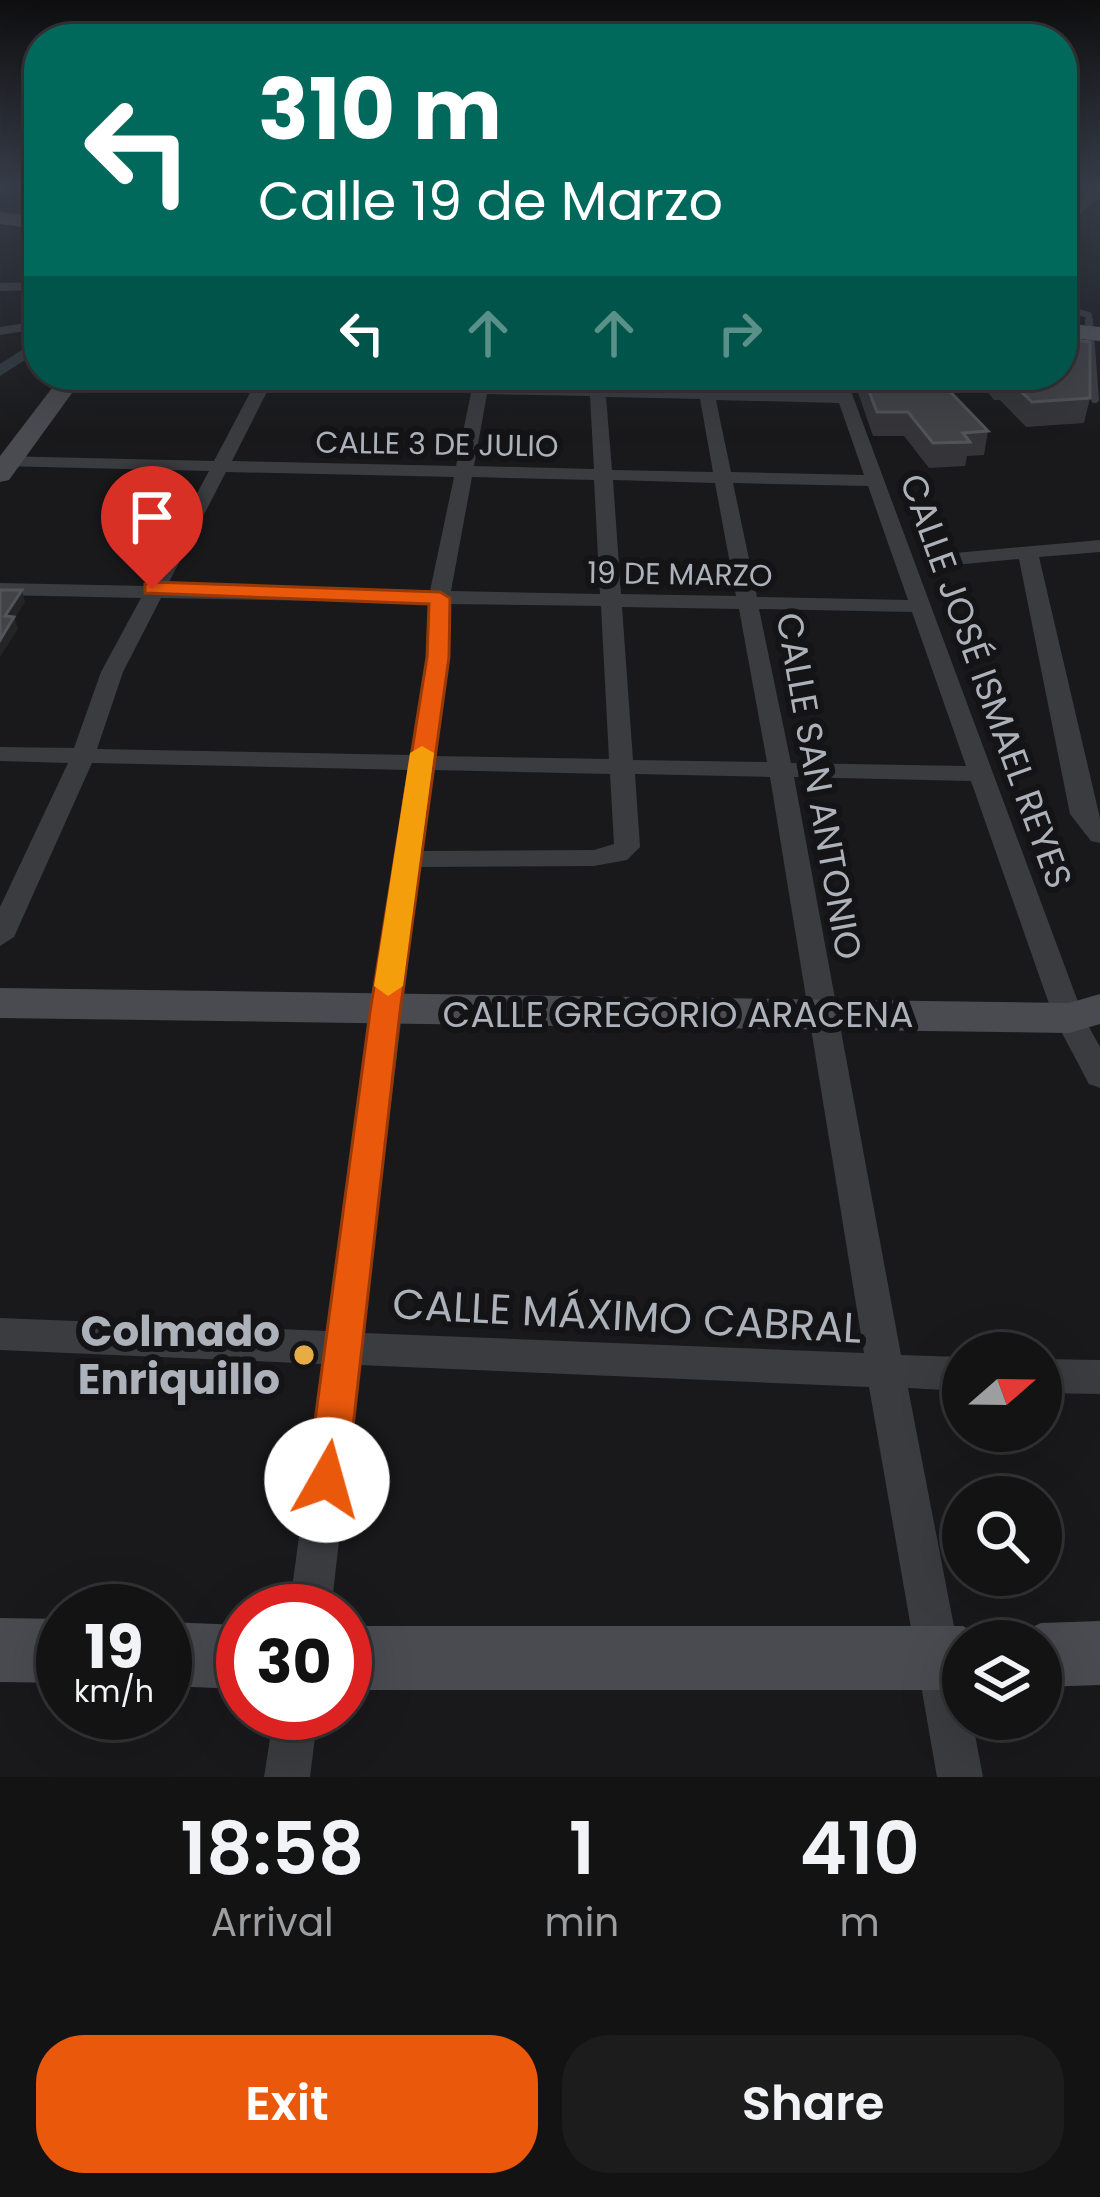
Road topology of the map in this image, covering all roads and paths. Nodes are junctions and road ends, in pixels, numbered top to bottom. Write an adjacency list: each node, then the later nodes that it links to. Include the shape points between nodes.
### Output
1 (1077, 312): 2 (lane, via 1089,315)
2 (1083, 339): 9 (lane)
3 (63, 390): 10 (street)
4 (260, 390): 11 (street)
5 (480, 390): 12 (street)
6 (597, 390): 13 (street)
7 (707, 390): 14 (street, CALLE SAN ANTONIO)
8 (843, 390): 15 (street, CALLE JOSÉ ISMAEL REYES)
9 (1095, 399)
10 (3, 465): 11 (street, CALLE 3 DE JULIO)
11 (220, 468): 12 (street, CALLE 3 DE JULIO); 20 (street)
12 (464, 471): 13 (street, CALLE 3 DE JULIO); 21 (street)
13 (600, 473): 14 (street, CALLE 3 DE JULIO); 22 (street)
14 (719, 476): 15 (street, CALLE 3 DE JULIO); 23 (street, CALLE SAN ANTONIO)
15 (873, 481): 24 (street, CALLE JOSÉ ISMAEL REYES)
16 (1100, 546): 17 (street)
17 (1028, 554): 18 (street); 31 (street, via 1083,814)
18 (944, 560)
19 (0, 589): 20 (street, 19 DE MARZO)
20 (152, 589): 21 (street, 19 DE MARZO); 26 (street)
21 (440, 598): 22 (street, 19 DE MARZO); 27 (street)
22 (611, 602): 23 (street, 19 DE MARZO); 28 (street)
23 (747, 606): 24 (street, 19 DE MARZO); 29 (street, CALLE SAN ANTONIO)
24 (919, 606): 30 (street, CALLE JOSÉ ISMAEL REYES)
25 (0, 754): 26 (street)
26 (83, 756): 27 (street); 33 (street)
27 (421, 762): 28 (street); 32 (street)
28 (619, 769): 29 (street); 32 (street, via 627,847 618,854)
29 (781, 772): 30 (street); 37 (street, CALLE SAN ANTONIO)
30 (984, 774): 36 (street, CALLE JOSÉ ISMAEL REYES)
31 (1100, 835)
32 (407, 859): 35 (street)
33 (0, 937)
34 (0, 1003): 35 (street, CALLE GREGORIO ARACENA)
35 (385, 1012): 37 (street, CALLE GREGORIO ARACENA); 40 (street)
36 (1084, 1013): 37 (street, CALLE GREGORIO ARACENA); 38 (street, CALLE JOSÉ ISMAEL REYES)
37 (820, 1014): 41 (street, CALLE SAN ANTONIO)
38 (1100, 1076)
39 (0, 1334): 40 (street, CALLE MÁXIMO CABRAL)
40 (344, 1349): 41 (street, CALLE MÁXIMO CABRAL); 45 (street)
41 (886, 1372): 42 (street, CALLE MÁXIMO CABRAL); 46 (street, CALLE SAN ANTONIO)
42 (942, 1373)
43 (1062, 1377): 44 (street)
44 (1100, 1378)
45 (314, 1584)
46 (942, 1620)
47 (0, 1650): 48 (street)
48 (36, 1651)
49 (1100, 1653): 50 (street)
50 (1062, 1654)
51 (372, 1658): 52 (street)
52 (942, 1658)
53 (292, 1740): 55 (street)
54 (957, 1740): 56 (street, CALLE SAN ANTONIO)
55 (287, 1777)
56 (960, 1777)

